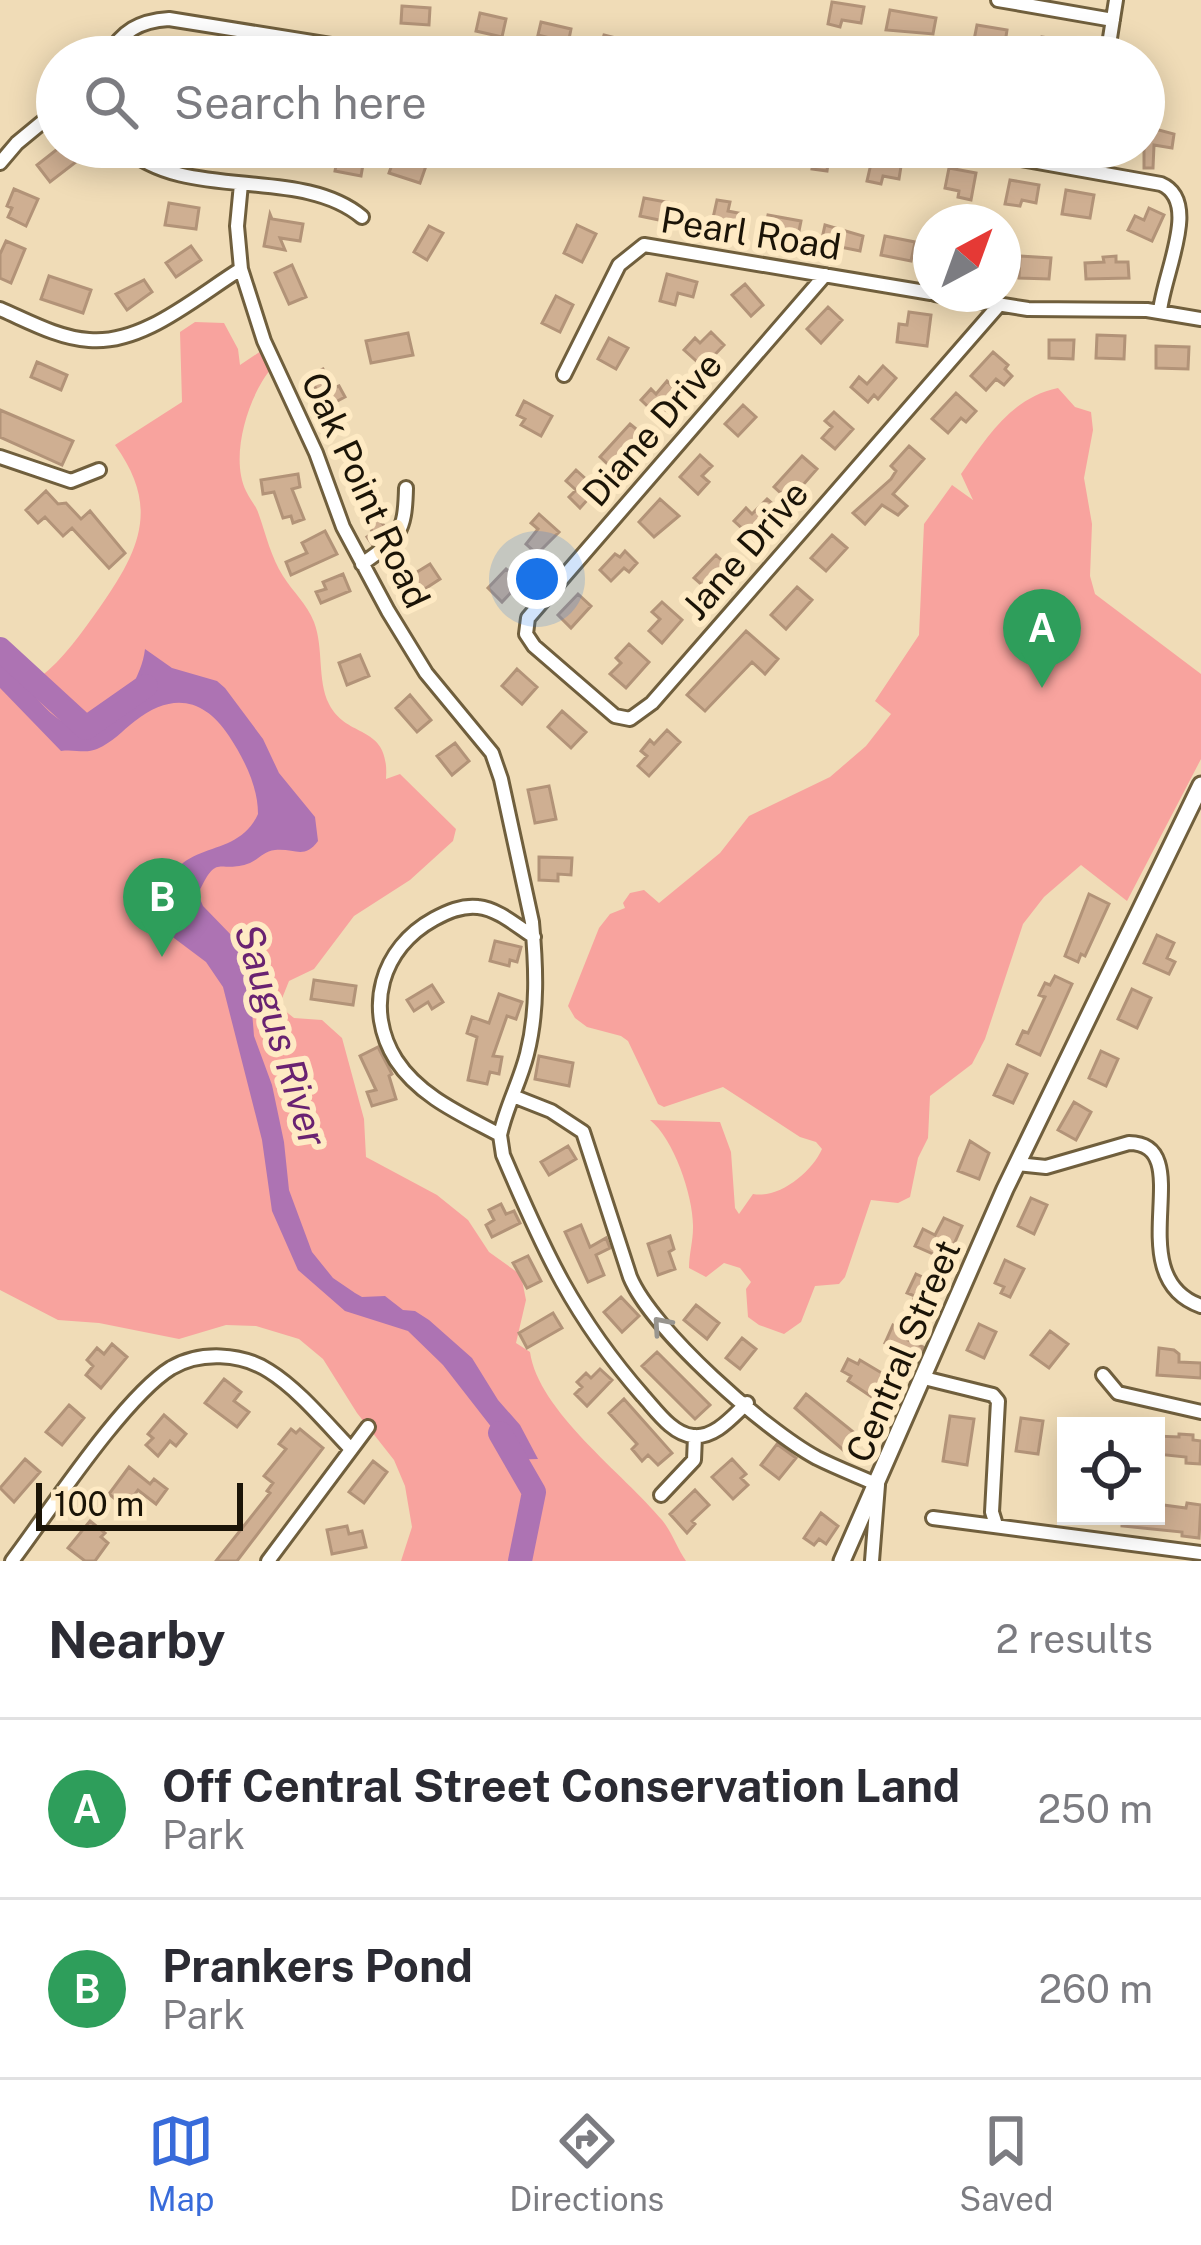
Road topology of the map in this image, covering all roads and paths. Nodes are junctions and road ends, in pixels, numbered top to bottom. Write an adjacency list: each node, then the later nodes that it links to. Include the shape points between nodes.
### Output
1 (998, 0): 3 (street)
2 (1116, 0): 3 (street)
3 (1113, 20): 6 (street)
4 (124, 36): 5 (street, via 142,22 169,19)
5 (275, 36)
6 (1110, 36)
7 (36, 127): 8 (street)
8 (0, 163)
9 (161, 168): 13 (street)
10 (1071, 168): 12 (street)
11 (1088, 168): 12 (street)
12 (1088, 171): 20 (street, via 1172,187 1187,200 1191,225)
13 (242, 184): 14 (street, via 326,196); 15 (street, Oak Point Road)
14 (362, 217)
15 (241, 269): 19 (street, via 117,339 79,339); 27 (street, Oak Point Road, via 279,379)
16 (825, 274): 17 (street, Pearl Road); 23 (street, Pearl Road, via 644,245 620,265); 28 (street, Diane Drive)
17 (913, 290)
18 (1021, 306): 20 (street, Pearl Road)
19 (0, 309)
20 (1160, 311): 22 (street, Pearl Road)
21 (993, 312): 28 (street, Jane Drive, via 638,716 610,713 535,646)
22 (1201, 319)
23 (563, 375)
24 (0, 457): 25 (street, via 71,481)
25 (99, 470)
26 (406, 488): 27 (street, via 398,538)
27 (362, 564): 30 (street, Oak Point Road, via 425,673 492,753)
28 (526, 624)
29 (1201, 785): 33 (street, Central Street)
30 (534, 937): 31 (street, via 534,1023); 32 (street, via 490,909 450,912 402,943 379,994 382,1028 410,1077)
31 (513, 1096): 32 (street); 37 (street, one-way to 31, via 661,1327 638,1295 583,1132)
32 (500, 1135): 40 (street, via 566,1293 655,1409)
33 (1017, 1164): 34 (street, via 1046,1167 1143,1143 1164,1172 1162,1267 1173,1290); 36 (street, Central Street)
34 (1201, 1306)
35 (1102, 1375): 38 (street, via 1118,1393)
36 (924, 1378): 42 (street, Central Street); 45 (street, via 998,1401)
37 (747, 1403): 40 (street, via 718,1429); 42 (street, via 814,1456)
38 (1201, 1412)
39 (368, 1427): 41 (street)
40 (695, 1436): 43 (street, via 694,1460)
41 (349, 1447): 47 (street); 48 (street, via 267,1369 220,1356 189,1360 154,1382 118,1422)
42 (878, 1485): 49 (street, Central Street); 50 (street)
43 (661, 1495)
44 (933, 1518): 45 (street)
45 (996, 1525): 46 (street)
46 (1201, 1553)
47 (276, 1557)
48 (12, 1561)
49 (842, 1561)
50 (872, 1561)

